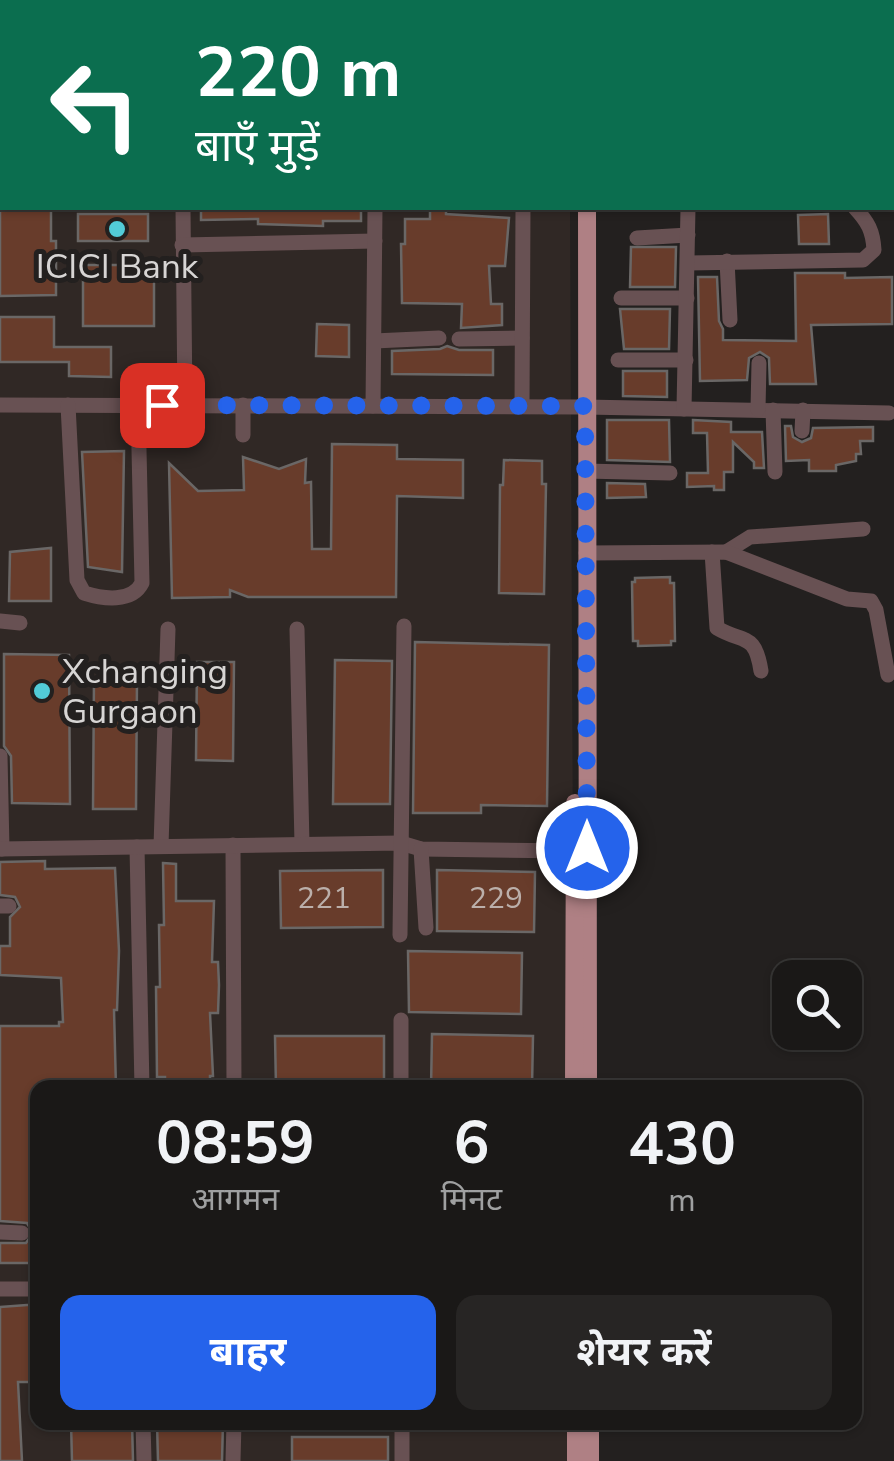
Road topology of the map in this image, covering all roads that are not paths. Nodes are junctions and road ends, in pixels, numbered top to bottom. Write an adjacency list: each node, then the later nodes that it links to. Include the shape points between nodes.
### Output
1 (183, 210): 11 (street)
2 (375, 210): 10 (street)
3 (522, 210): 18 (street)
4 (576, 210): 31 (main road)
5 (587, 210): 31 (main road)
6 (688, 210): 8 (street)
7 (858, 210): 12 (street, via 874,238 864,260)
8 (688, 235): 9 (street); 13 (street)
9 (637, 238)
10 (375, 241): 11 (street); 20 (street)
11 (182, 244): 27 (street)
12 (727, 261): 13 (street); 16 (street)
13 (688, 263): 15 (street)
14 (622, 298): 15 (street)
15 (688, 298): 22 (street)
16 (730, 320)
17 (439, 338): 20 (street)
18 (522, 338): 19 (street); 30 (street)
19 (459, 339)
20 (374, 341): 29 (street)
21 (618, 360): 22 (street)
22 (686, 360): 32 (street)
23 (759, 363): 33 (street)
24 (0, 405): 25 (street)
25 (68, 405): 26 (street); 26 (street, via 77,580 84,594 128,597 142,583)
26 (138, 405): 27 (street)
27 (186, 405): 28 (street)
28 (244, 406): 29 (street); 37 (street)
29 (374, 406): 30 (street)
30 (522, 406): 31 (street)
31 (580, 406): 32 (street); 38 (main road); 59 (main road)
32 (684, 409): 33 (street)
33 (765, 409): 34 (street); 40 (street)
34 (803, 410): 35 (street); 36 (street)
35 (889, 413)
36 (802, 431)
37 (243, 436)
38 (586, 472): 39 (street); 43 (main road)
39 (670, 472)
40 (775, 472)
41 (863, 529): 42 (street, via 750,537)
42 (719, 552): 43 (street); 49 (street, via 717,628 754,645); 50 (street, via 847,599 871,601)
43 (586, 553): 67 (main road)
44 (0, 621): 45 (street)
45 (20, 622)
46 (404, 626): 52 (street)
47 (168, 629): 54 (street)
48 (297, 629): 53 (street)
49 (761, 671)
50 (888, 676)
51 (0, 756): 57 (street)
52 (401, 843): 53 (street); 58 (street); 61 (street)
53 (302, 844): 55 (street)
54 (161, 846): 55 (street); 56 (street)
55 (233, 846): 64 (street)
56 (137, 847): 57 (street); 63 (street)
57 (1, 849)
58 (421, 849): 59 (street); 60 (street)
59 (574, 851): 66 (main road)
60 (426, 928)
61 (400, 935)
62 (401, 1020): 65 (street)
63 (142, 1080)
64 (234, 1080)
65 (402, 1080)
66 (574, 1080)
67 (588, 1080)
68 (0, 1232): 69 (street)
69 (22, 1232)
70 (0, 1289): 71 (street)
71 (30, 1289)
72 (144, 1430): 77 (street)
73 (234, 1430): 78 (street)
74 (402, 1430): 79 (street)
75 (576, 1430): 80 (main road)
76 (590, 1430): 81 (main road)
77 (144, 1461)
78 (233, 1461)
79 (402, 1461)
80 (576, 1461)
81 (590, 1461)

